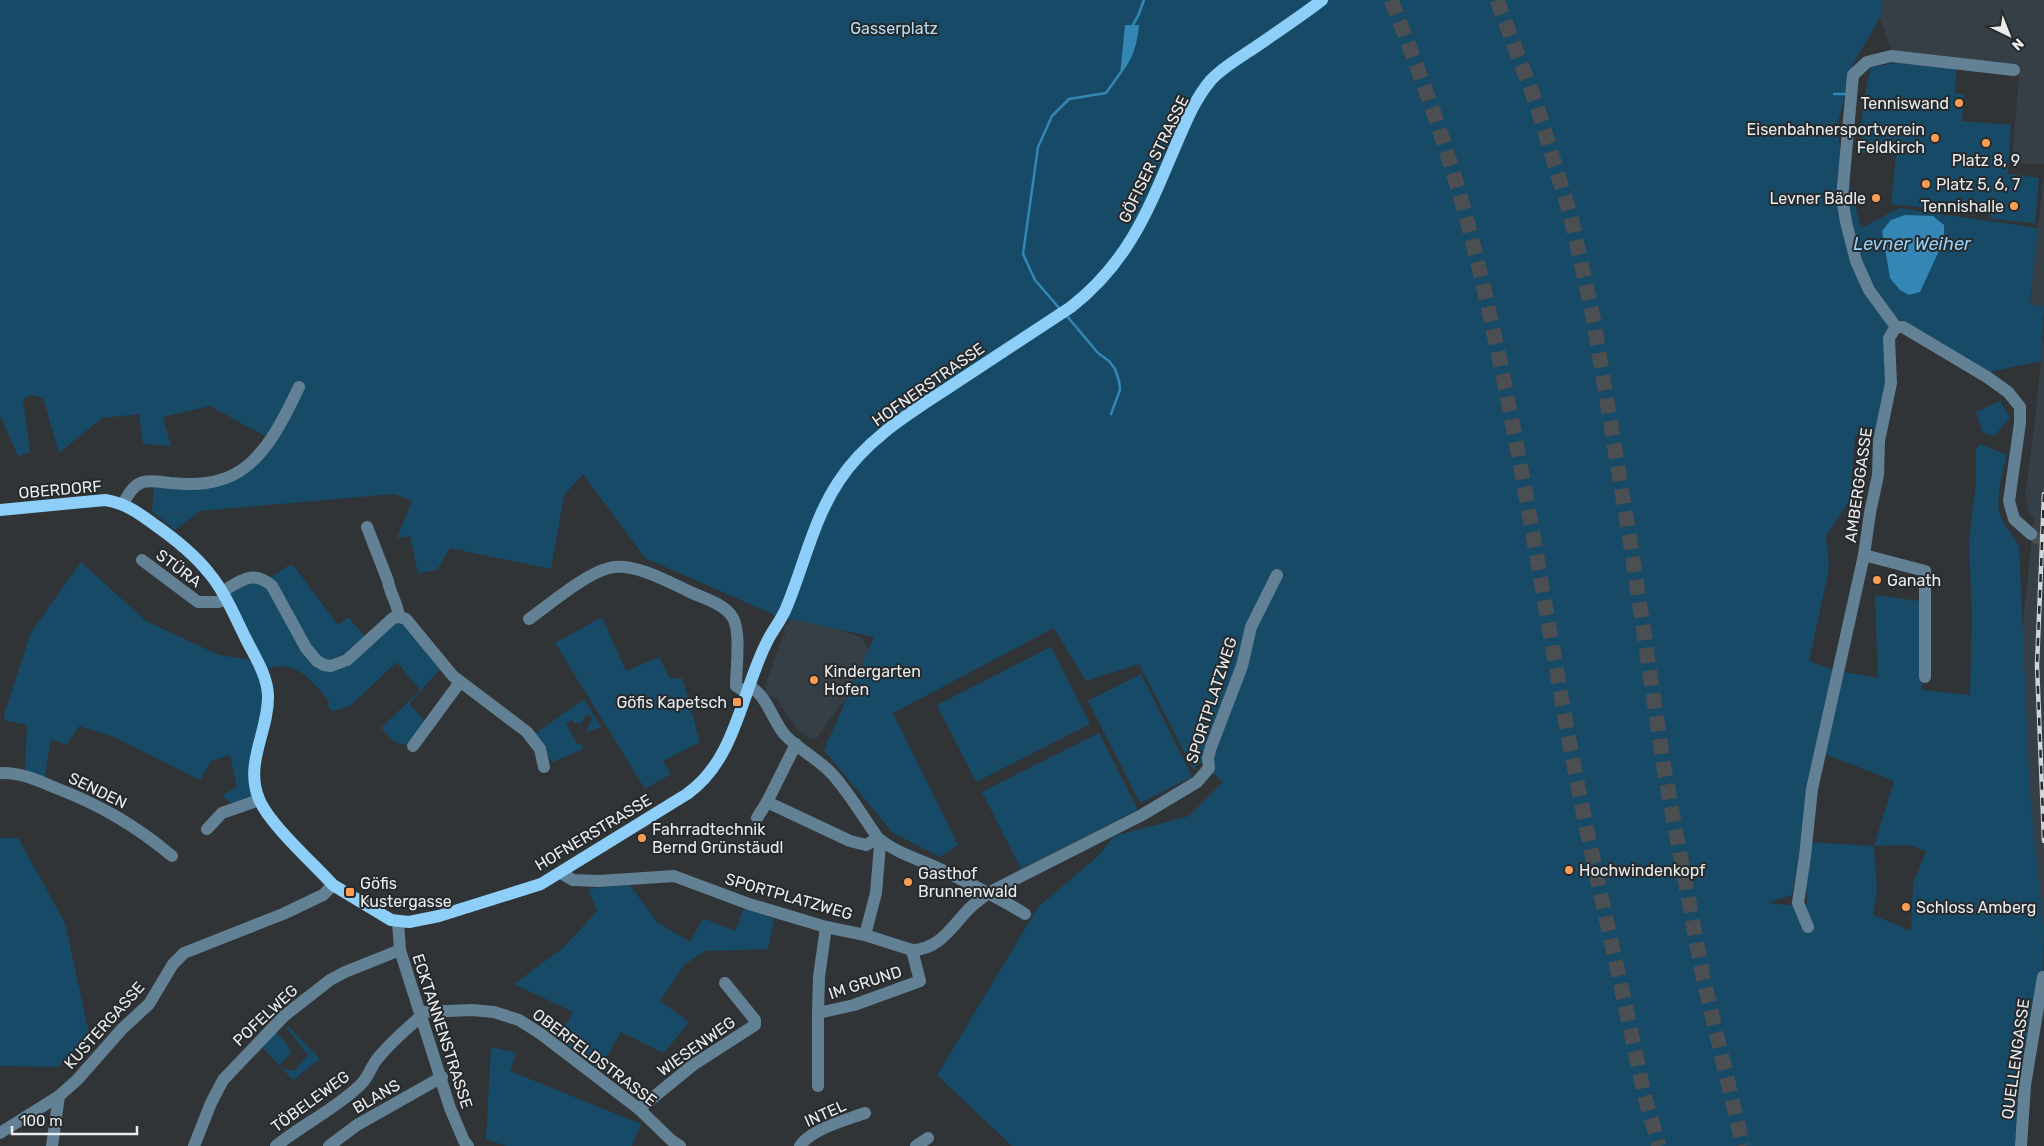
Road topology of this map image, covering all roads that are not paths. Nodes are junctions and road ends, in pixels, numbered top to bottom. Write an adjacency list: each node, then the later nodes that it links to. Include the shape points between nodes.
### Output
1 (1322, 0): 3 (main road, GÖFISER STRASSE, via 1211,80 1188,117 1132,240 1091,291)
2 (2014, 70): 4 (street, via 1891,56 1867,62 1853,75 1842,198 1846,222 1856,261 1869,290)
3 (1071, 307): 18 (main road, HOFNERSTRASSE, via 910,412 859,456 825,504 792,591 774,616 770,635)
4 (1896, 328): 9 (street, via 1903,327 1988,376 2015,399 2020,407 2020,423 2009,501 2014,519); 10 (street, AMBERGGASSE, via 1889,338 1891,383 1879,441 1878,475)
5 (299, 387): 6 (street, via 265,446 241,470 206,484 144,482 136,485)
6 (123, 504): 7 (main road, OBERDORF, via 105,500); 13 (main road, HOFNERSTRASSE, via 183,545 209,573)
7 (0, 510)
8 (366, 527): 14 (street, via 399,609)
9 (2031, 534)
10 (1864, 555): 16 (street, via 1925,571); 35 (street, AMBERGGASSE, via 1812,789 1798,903)
11 (142, 560): 13 (street, STÜRA, via 198,602 218,602)
12 (1277, 575): 31 (street, SPORTPLATZWEG, via 1251,627 1242,666 1211,747 1209,768 1197,782 1142,815)
13 (224, 596): 14 (street, via 248,578 262,578 272,586 311,655 324,665 332,666 347,660 393,618); 23 (main road, HOFNERSTRASSE, via 264,675 268,692 267,719 253,768)
14 (399, 617): 17 (street, via 406,619)
15 (529, 619): 18 (street, via 572,588 607,569 631,568 705,597 732,616 736,628 736,686)
16 (1925, 677)
17 (460, 682): 20 (street); 21 (street, via 527,732 540,750)
18 (748, 690): 19 (street, via 758,690 778,726); 29 (main road, HOFNERSTRASSE, via 725,748 706,778 687,794)
19 (796, 744): 24 (street); 27 (street, via 832,775)
20 (413, 746)
21 (544, 767)
22 (0, 774): 28 (street, SENDEN, via 17,773 93,802 149,836)
23 (259, 800): 26 (street, via 222,813); 30 (main road, HOFNERSTRASSE, via 272,820)
24 (767, 802): 25 (street); 27 (street, via 850,841 866,845)
25 (757, 818)
26 (206, 829)
27 (878, 838): 31 (street, via 890,848); 36 (street, via 876,893)
28 (172, 856)
29 (561, 873): 33 (main road, HOFNERSTRASSE, via 541,884 439,916); 34 (street, SPORTPLATZWEG, via 573,880 590,881 674,876 740,901)
30 (333, 885): 33 (main road, HOFNERSTRASSE, via 383,917); 45 (street, KUSTERGASSE, via 323,895 283,914 184,953 173,964 149,1004)
31 (988, 893): 32 (street); 38 (street, SPORTPLATZWEG, via 942,938 926,948)
32 (1025, 914)
33 (398, 922): 37 (street, ECKTANNENSTRASSE)
34 (826, 927): 36 (street, SPORTPLATZWEG); 42 (street, IM GRUND)
35 (1808, 927)
36 (865, 935): 38 (street, SPORTPLATZWEG)
37 (400, 950): 41 (street, ECKTANNENSTRASSE); 52 (street, POFELWEG, via 330,980 284,1016 223,1080)
38 (912, 950): 42 (street, IM GRUND, via 920,980 854,1005)
39 (2043, 977): 58 (street, QUELLENGASSE, via 2024,1085)
40 (725, 983): 46 (street, WIESENWEG, via 755,1020 755,1025 693,1065)
41 (421, 1013): 43 (street, ECKTANNENSTRASSE); 46 (street, OBERFELDSTRASSE, via 472,1010 494,1012 519,1020); 53 (street, TÖBELEWEG, via 374,1063 366,1080)
42 (818, 1013): 44 (street, IM GRUND)
43 (442, 1078): 50 (street, ECKTANNENSTRASSE); 54 (street, BLANS, via 357,1125)
44 (818, 1086)
45 (59, 1096): 48 (street, KUSTERGASSE); 51 (street)
46 (639, 1109): 55 (street, OBERFELDSTRASSE)
47 (865, 1113): 56 (street, INTEL, via 814,1133)
48 (0, 1133)
49 (928, 1138): 57 (street)
50 (462, 1144)
51 (52, 1146)
52 (194, 1146)
53 (276, 1146)
54 (329, 1146)
55 (680, 1146)
56 (800, 1146)
57 (916, 1146)
58 (2021, 1146)

